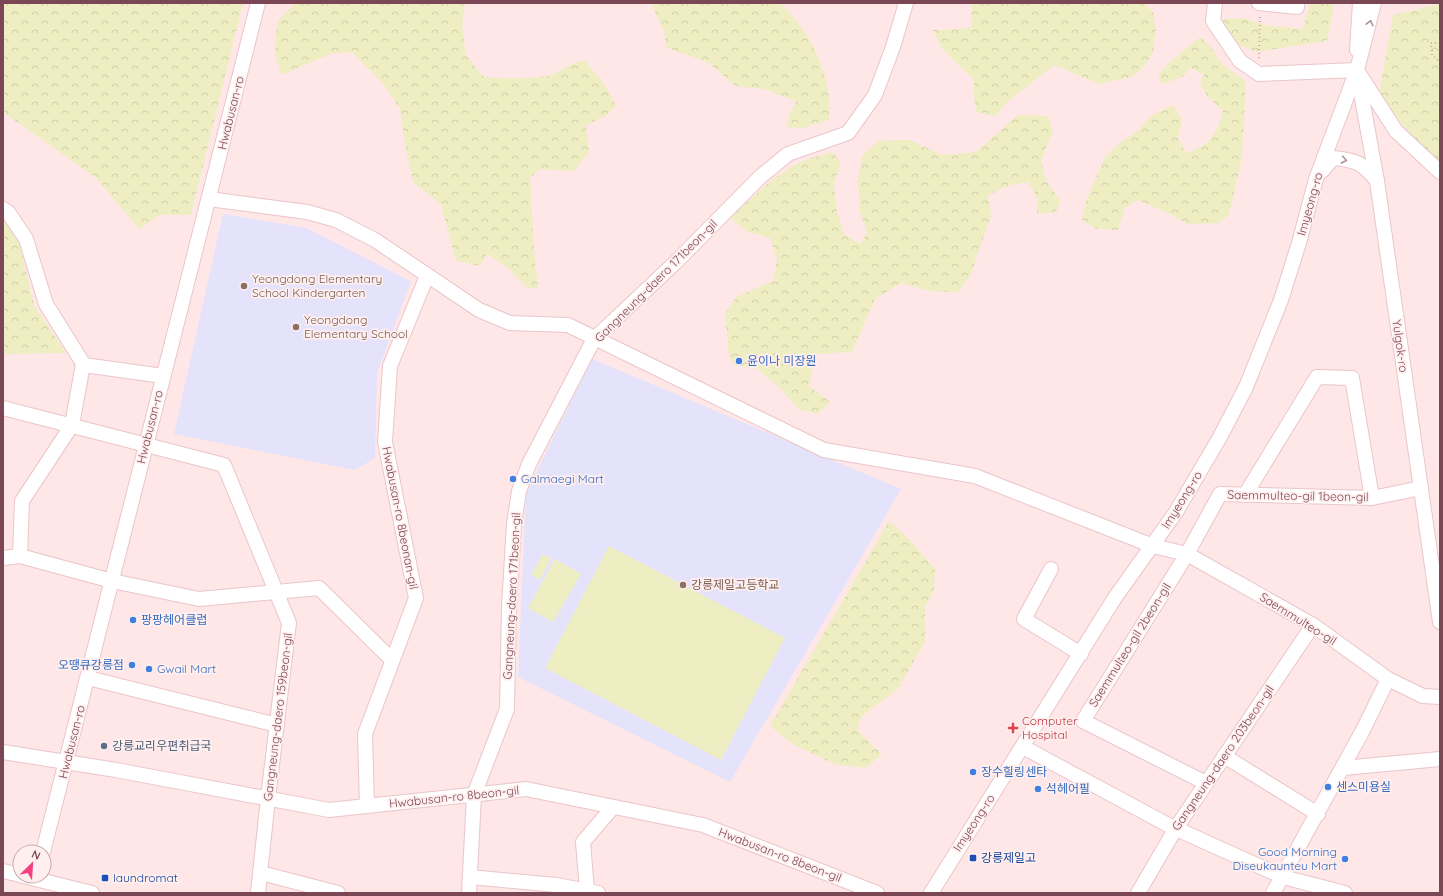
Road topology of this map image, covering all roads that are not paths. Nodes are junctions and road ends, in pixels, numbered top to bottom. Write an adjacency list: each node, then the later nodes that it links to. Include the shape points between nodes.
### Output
1 (258, 3): 12 (street, Hwabusan-ro)
2 (906, 3): 15 (street, Gangneung-daero 171beon-gil, via 893,48 875,95 848,133 788,154 760,177 678,260)
3 (1215, 3): 8 (street, via 1213,21 1240,61 1259,74)
4 (1260, 3): 7 (street)
5 (1360, 3): 8 (street, Yulgok-ro)
6 (1374, 3): 8 (street, Yulgok-ro, one-way to 6)
7 (1297, 7)
8 (1357, 70): 9 (street, via 1396,131); 10 (street, Imyeong-ro); 11 (street, Yulgok-ro)
9 (1440, 172)
10 (1316, 179): 11 (street, one-way to 11, via 1333,158 1365,166); 24 (street, Imyeong-ro, via 1281,300 1246,387 1220,437)
11 (1377, 181): 21 (street, Yulgok-ro)
12 (208, 199): 14 (street, Saemmulteo-gil, via 307,212 336,220 374,240); 17 (street, Hwabusan-ro)
13 (3, 209): 16 (street, via 8,212 26,239 46,304)
14 (427, 276): 15 (street, Saemmulteo-gil, via 479,310 510,323 568,325); 35 (street, Hwabusan-ro 8beonan-gil, via 390,366 386,442 416,598)
15 (594, 339): 24 (street, Saemmulteo-gil, via 824,450 975,476); 47 (street, Gangneung-daero 171beon-gil, via 529,464 519,491 514,524 507,709)
16 (83, 364): 17 (street); 19 (street)
17 (163, 376): 20 (street, Hwabusan-ro)
18 (3, 408): 19 (street)
19 (72, 425): 20 (street); 26 (street, via 22,501)
20 (146, 445): 30 (street, Hwabusan-ro); 31 (street, Gangneung-daero 159beon-gil, via 224,465)
21 (1420, 488): 23 (street, Saemmulteo-gil 1beon-gil); 29 (street, Yulgok-ro)
22 (1245, 494): 23 (street, Saemmulteo-gil 1beon-gil); 23 (street, via 1317,377 1352,378); 25 (street, Saemmulteo-gil 1beon-gil, via 1220,494)
23 (1372, 498)
24 (1153, 546): 25 (street, Saemmulteo-gil); 34 (street, Imyeong-ro, via 1114,599)
25 (1187, 554): 33 (street, Saemmulteo-gil); 46 (street, Saemmulteo-gil 2beon-gil, via 1083,721)
26 (20, 556): 27 (street); 30 (street)
27 (3, 558)
28 (1051, 569): 34 (street, via 1024,619)
29 (1436, 573): 32 (street, Yulgok-ro)
30 (112, 581): 31 (street, via 199,600); 36 (street, Hwabusan-ro)
31 (276, 592): 35 (street, via 319,588); 39 (street, Gangneung-daero 159beon-gil, via 289,623)
32 (1440, 622)
33 (1313, 625): 37 (street, Saemmulteo-gil); 42 (street, Gangneung-daero 203beon-gil)
34 (1080, 654): 40 (street, Imyeong-ro)
35 (392, 660): 49 (street, Hwabusan-ro 8beonan-gil, via 366,734)
36 (88, 678): 39 (street); 44 (street, Hwabusan-ro)
37 (1388, 679): 38 (street, Saemmulteo-gil, via 1423,696); 45 (street)
38 (1440, 697)
39 (277, 725): 48 (street, Gangneung-daero 159beon-gil)
40 (1023, 747): 52 (street); 64 (street, Imyeong-ro)
41 (3, 752): 44 (street, Hwabusan-ro 8beon-gil)
42 (1224, 756): 46 (street, Gangneung-daero 203beon-gil); 51 (street)
43 (1440, 759): 45 (street)
44 (67, 762): 48 (street, Hwabusan-ro 8beon-gil); 53 (street, Hwabusan-ro)
45 (1342, 768): 51 (street)
46 (1206, 784): 52 (street, Gangneung-daero 203beon-gil)
47 (474, 795): 49 (street, Hwabusan-ro 8beon-gil); 50 (street, Hwabusan-ro 8beon-gil, via 526,789); 55 (street, Gangneung-daero 171beon-gil)
48 (268, 798): 49 (street, Hwabusan-ro 8beon-gil, via 328,810); 54 (street, Gangneung-daero 159beon-gil)
49 (367, 806)
50 (613, 807): 58 (street, via 583,842); 63 (street, Hwabusan-ro 8beon-gil, via 704,825)
51 (1318, 814): 56 (street)
52 (1176, 828): 56 (street); 65 (street, Gangneung-daero 203beon-gil)
53 (45, 844)
54 (261, 873): 60 (street, Gangneung-daero 159beon-gil); 61 (street)
55 (470, 877): 58 (street, via 556,885); 62 (street, Gangneung-daero 171beon-gil)
56 (1283, 877): 66 (street); 67 (street)
57 (52, 882): 59 (street)
58 (592, 892)
59 (92, 893)
60 (258, 893)
61 (338, 893)
62 (469, 893)
63 (877, 893)
64 (931, 893)
65 (1138, 893)
66 (1273, 893)
67 (1345, 893)

